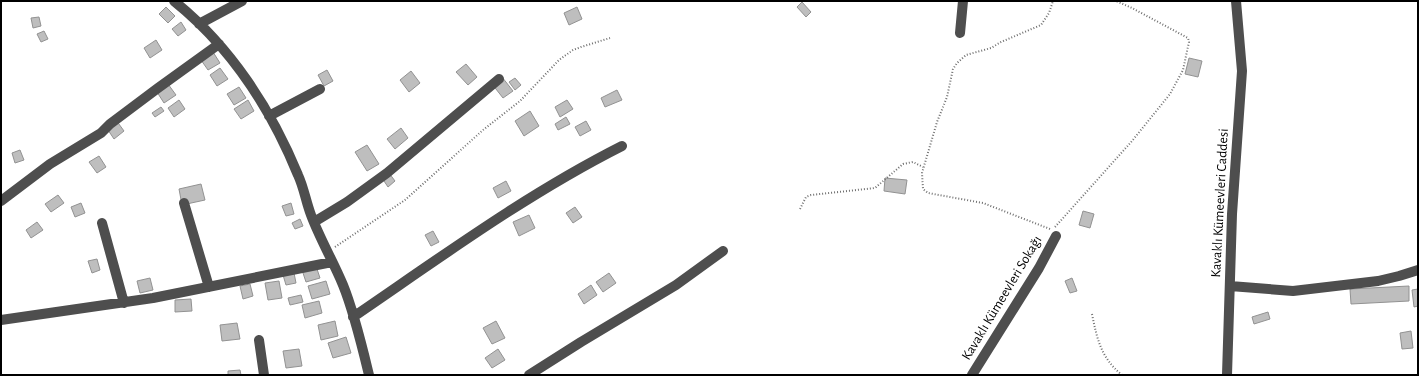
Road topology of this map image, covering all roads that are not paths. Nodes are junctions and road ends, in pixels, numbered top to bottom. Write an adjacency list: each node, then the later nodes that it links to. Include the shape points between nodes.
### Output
1 (174, 1): 5 (street)
2 (242, 1): 5 (street)
3 (963, 1): 6 (street)
4 (1236, 1): 20 (street, Kavaklı Kümeevleri Caddesi, via 1242,71 1232,214)
5 (199, 24): 7 (street)
6 (960, 33)
7 (219, 44): 10 (street, via 243,74); 12 (street, via 101,133 50,164)
8 (499, 79): 14 (street, via 387,173)
9 (320, 89): 10 (street)
10 (269, 116): 14 (street, via 299,176)
11 (622, 146): 23 (street, via 510,210)
12 (1, 201)
13 (184, 203): 21 (street)
14 (314, 222): 18 (street)
15 (102, 223): 22 (street)
16 (1056, 236): 29 (street, Kavaklı Kümeevleri Sokağı)
17 (723, 251): 28 (street, via 676,285)
18 (332, 262): 21 (street); 23 (street)
19 (1418, 270): 20 (street, via 1378,280 1293,291)
20 (1230, 286): 30 (street, Kavaklı Kümeevleri Caddesi)
21 (209, 287): 22 (street)
22 (124, 303): 24 (street)
23 (353, 317): 27 (street)
24 (1, 320)
25 (259, 340): 26 (street)
26 (264, 375)
27 (369, 375)
28 (529, 375)
29 (972, 375)
30 (1227, 375)

